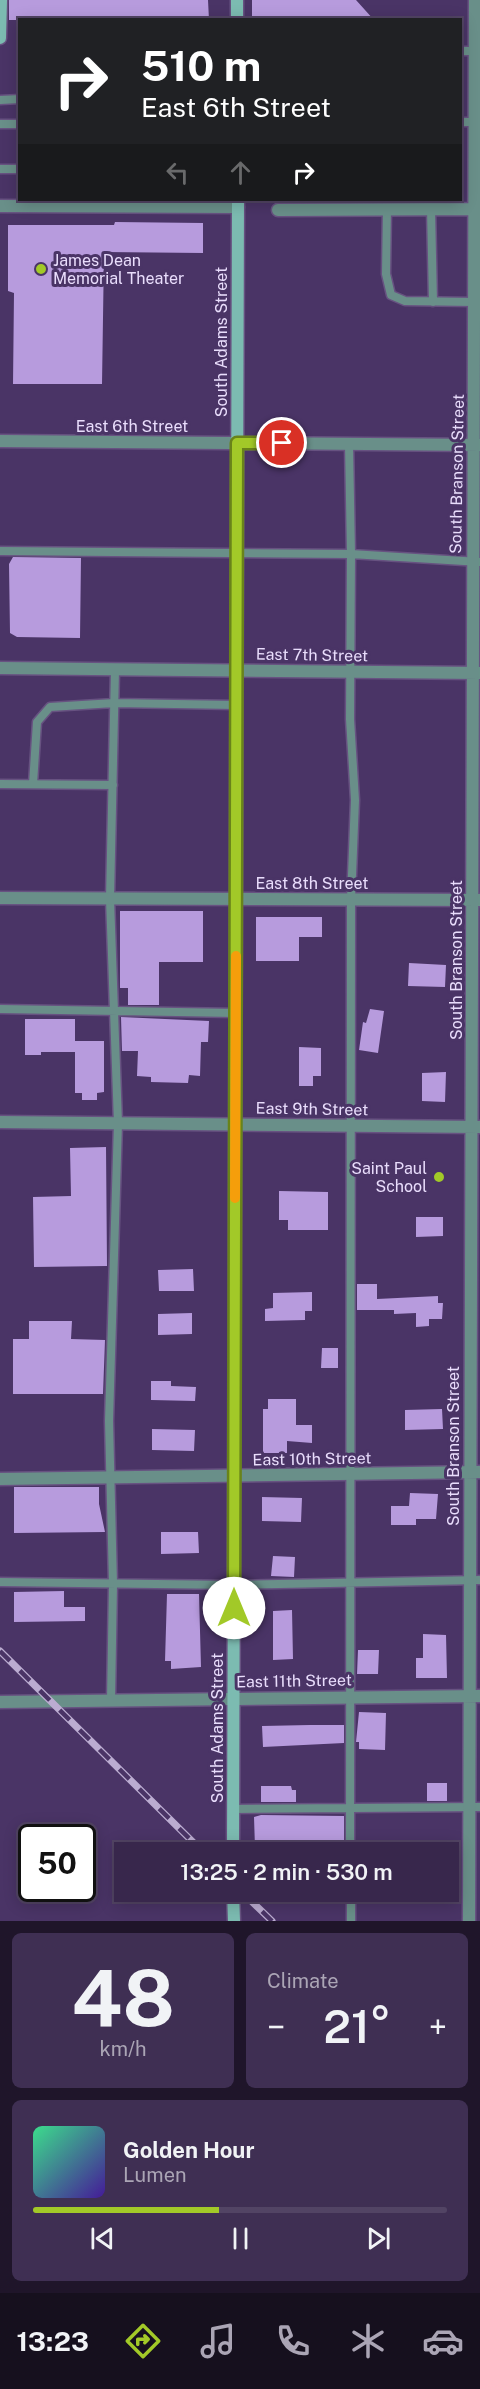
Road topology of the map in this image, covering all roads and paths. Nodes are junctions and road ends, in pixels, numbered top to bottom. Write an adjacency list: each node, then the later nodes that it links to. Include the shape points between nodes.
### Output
1 (1, 0): 5 (main road)
2 (237, 0): 4 (main road)
3 (475, 0): 7 (street, South Branson Street)
4 (237, 18)
5 (0, 38)
6 (462, 51): 7 (lane)
7 (475, 51): 11 (street, South Branson Street)
8 (18, 99): 9 (lane)
9 (0, 100)
10 (462, 122): 11 (lane)
11 (475, 123): 20 (street, South Branson Street)
12 (0, 124): 13 (lane)
13 (18, 124)
14 (0, 169): 15 (lane)
15 (18, 169)
16 (238, 203): 17 (street); 25 (main road, South Adams Street)
17 (0, 206)
18 (387, 208): 19 (street); 21 (street); 22 (lane, via 386,274 391,295 405,301)
19 (431, 208): 20 (street); 22 (lane)
20 (477, 209): 23 (street, South Branson Street)
21 (278, 210)
22 (433, 302): 23 (lane)
23 (474, 302): 27 (street, South Branson Street)
24 (0, 441): 25 (street, East 6th Street)
25 (237, 443): 26 (street, East 6th Street); 30 (main road, South Adams Street)
26 (349, 444): 27 (street, East 6th Street); 29 (lane)
27 (477, 445): 31 (street, South Branson Street)
28 (0, 551): 30 (lane)
29 (351, 554): 30 (lane); 31 (lane); 35 (lane)
30 (237, 555): 34 (main road, South Adams Street)
31 (476, 562): 36 (street, South Branson Street)
32 (0, 668): 33 (street, East 7th Street)
33 (115, 670): 34 (street, East 7th Street); 37 (lane)
34 (236, 671): 35 (street, East 7th Street); 38 (main road, South Adams Street)
35 (351, 672): 36 (street, East 7th Street); 46 (lane, via 355,800)
36 (476, 674): 39 (street, South Branson Street)
37 (114, 703): 38 (lane); 41 (lane, via 50,707 37,722); 42 (lane)
38 (236, 705): 45 (main road, South Adams Street)
39 (476, 780): 47 (street, South Branson Street)
40 (0, 784): 41 (lane)
41 (33, 784): 42 (lane)
42 (113, 785): 44 (lane)
43 (0, 898): 44 (street, East 8th Street)
44 (110, 899): 45 (street, East 8th Street); 49 (lane)
45 (236, 899): 46 (street, East 8th Street); 50 (main road, South Adams Street)
46 (351, 900): 47 (street, East 8th Street); 54 (lane)
47 (476, 900): 55 (street, South Branson Street)
48 (0, 1009): 49 (lane)
49 (112, 1011): 50 (lane); 52 (lane)
50 (236, 1014): 53 (main road, South Adams Street)
51 (0, 1122): 52 (street, East 9th Street)
52 (118, 1123): 53 (street, East 9th Street); 59 (lane)
53 (236, 1124): 54 (street, East 9th Street); 58 (main road, South Adams Street)
54 (352, 1126): 55 (street, East 9th Street); 57 (lane)
55 (476, 1127): 56 (street, South Branson Street)
56 (475, 1472): 57 (street, East 10th Street); 61 (street, South Branson Street)
57 (350, 1475): 58 (street, East 10th Street); 63 (lane)
58 (234, 1477): 59 (street, East 10th Street); 65 (main road, South Adams Street)
59 (109, 1478): 60 (street, East 10th Street); 64 (lane)
60 (0, 1479)
61 (475, 1580): 63 (lane); 67 (street, South Branson Street)
62 (0, 1582): 64 (lane)
63 (349, 1583): 65 (lane); 66 (lane)
64 (113, 1584): 65 (lane); 69 (lane)
65 (234, 1585): 68 (main road, South Adams Street)
66 (351, 1696): 67 (street, East 11th Street); 68 (street, East 11th Street); 72 (lane)
67 (475, 1696): 71 (street, South Branson Street)
68 (234, 1699): 69 (street, East 11th Street); 73 (main road, South Adams Street)
69 (111, 1700): 70 (street, East 11th Street)
70 (0, 1702)
71 (475, 1807): 72 (lane); 80 (street, South Branson Street)
72 (349, 1808): 73 (lane); 75 (lane)
73 (233, 1809): 74 (main road, South Adams Street)
74 (233, 1842)
75 (350, 1842)
76 (233, 1902): 78 (main road)
77 (351, 1902): 79 (lane)
78 (234, 1921)
79 (351, 1921)
80 (469, 1921)

